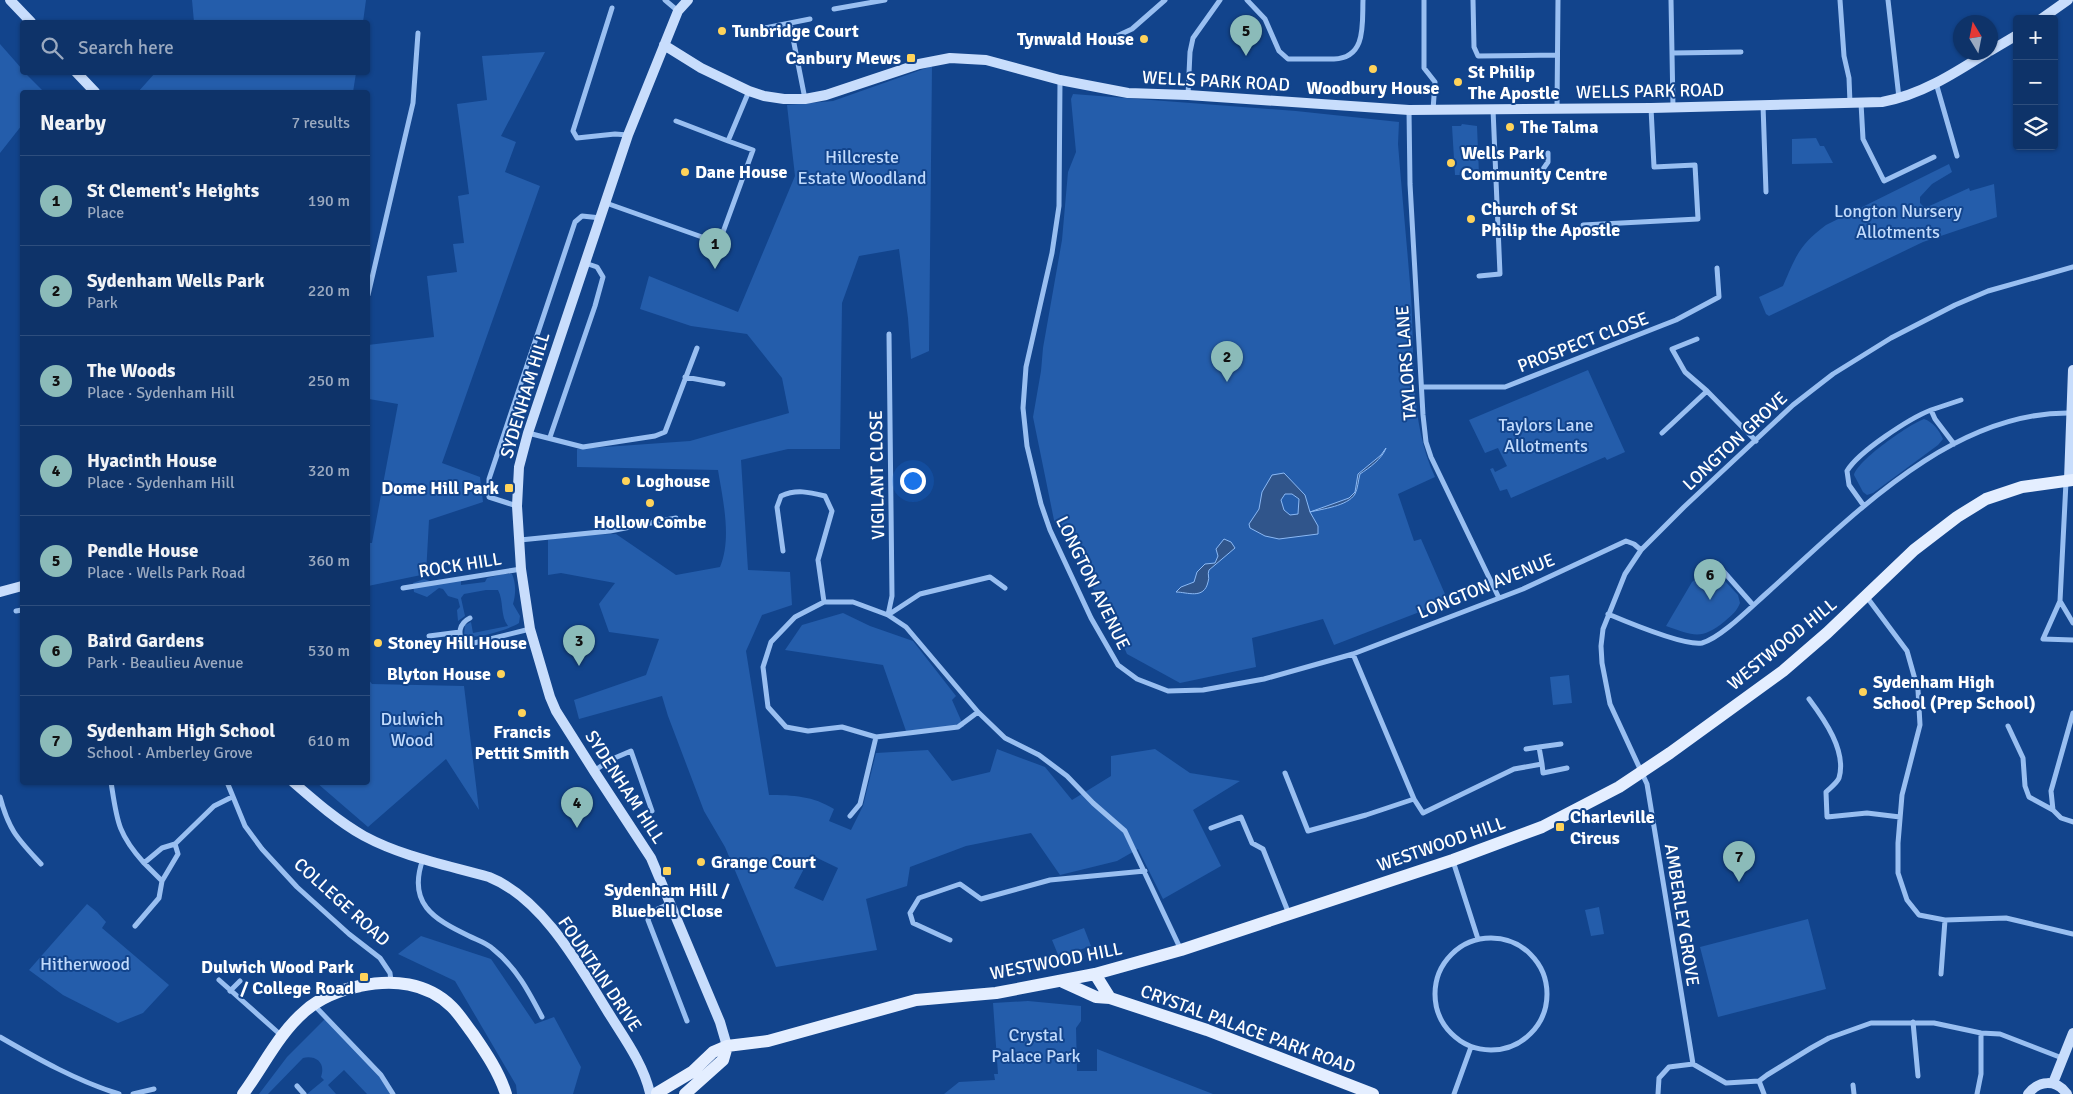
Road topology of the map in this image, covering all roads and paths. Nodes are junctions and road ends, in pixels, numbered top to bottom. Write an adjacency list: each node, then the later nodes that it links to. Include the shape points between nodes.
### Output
1 (10, 0): 21 (street)
2 (665, 0): 18 (street)
3 (688, 0): 18 (street, SYDENHAM HILL)
4 (885, 0): 17 (street)
5 (1165, 0): 26 (street, via 1132,29)
6 (1220, 0): 38 (street, via 1192,38)
7 (1247, 0): 8 (street, via 1265,19 1279,51 1288,59 1340,59 1360,44)
8 (1363, 0)
9 (1424, 0): 49 (street, via 1423,58 1424,68 1435,82)
10 (1473, 0): 31 (street, via 1474,47 1478,56)
11 (1558, 0): 31 (street)
12 (1671, 0): 29 (street)
13 (1840, 0): 41 (street)
14 (1888, 0): 40 (street)
15 (2068, 0): 19 (street)
16 (612, 8): 51 (street, via 573,131 577,138)
17 (834, 10)
18 (678, 11): 27 (street, SYDENHAM HILL)
19 (2047, 15)
20 (810, 19): 22 (street)
21 (29, 20)
22 (790, 23): 23 (street); 39 (street)
23 (765, 28)
24 (418, 34): 65 (street, via 413,103)
25 (2013, 37): 28 (street, WELLS PARK ROAD)
26 (1104, 42)
27 (664, 45): 37 (street, WELLS PARK ROAD); 51 (street, SYDENHAM HILL)
28 (1998, 47)
29 (1672, 52): 30 (street); 44 (street)
30 (1741, 52)
31 (1557, 55): 47 (street)
32 (1975, 60): 35 (street, WELLS PARK ROAD)
33 (79, 75): 36 (street)
34 (1060, 80): 38 (street, WELLS PARK ROAD, via 1128,93); 39 (street, WELLS PARK ROAD, via 986,60 950,58 919,64 826,95); 110 (street, LONGTON AVENUE, via 1059,206 1052,253 1026,367 1023,408 1027,446 1041,504 1091,618 1118,665 1137,679 1168,691 1203,690 1264,679)
35 (1936, 83): 40 (street, WELLS PARK ROAD); 54 (street)
36 (93, 90)
37 (748, 91): 39 (street, WELLS PARK ROAD, via 784,99); 52 (street)
38 (1188, 95): 48 (street, WELLS PARK ROAD)
39 (805, 98)
40 (1900, 98): 42 (street, WELLS PARK ROAD)
41 (1850, 103): 42 (street, WELLS PARK ROAD); 43 (street, WELLS PARK ROAD)
42 (1861, 103): 55 (street, via 1862,139 1884,181)
43 (1763, 106): 44 (street, WELLS PARK ROAD); 57 (street)
44 (1672, 107): 45 (street, WELLS PARK ROAD)
45 (1651, 108): 47 (street, WELLS PARK ROAD); 60 (street, via 1654,167 1695,165 1698,219)
46 (1493, 109): 47 (street, WELLS PARK ROAD); 49 (street, WELLS PARK ROAD); 56 (street)
47 (1558, 109)
48 (1409, 110): 49 (street, WELLS PARK ROAD); 72 (street, TAYLORS LANE)
49 (1433, 110)
50 (676, 121): 52 (street)
51 (628, 135): 58 (street, SYDENHAM HILL)
52 (728, 141): 58 (street, via 753,150 718,244)
53 (1548, 152): 56 (street, via 1548,162 1541,172)
54 (1957, 156)
55 (1934, 157)
56 (1495, 174): 64 (street, via 1500,274)
57 (1766, 192)
58 (606, 204): 59 (street, SYDENHAM HILL)
59 (601, 218): 61 (street, SYDENHAM HILL); 83 (street, via 582,216 575,222 489,479 490,497)
60 (1583, 225)
61 (585, 263): 77 (street, SYDENHAM HILL); 79 (street, via 597,267 603,277)
62 (2073, 267): 80 (street, LONGTON GROVE, via 1988,291 1922,321 1818,385)
63 (1717, 268): 72 (street, PROSPECT CLOSE, via 1719,297 1676,320 1505,387)
64 (1479, 276)
65 (370, 286)
66 (889, 334): 103 (street, VIGILANT CLOSE, via 892,596)
67 (1697, 339): 73 (street, via 1672,349 1685,372)
68 (697, 348): 70 (street)
69 (2073, 370): 76 (street)
70 (685, 376): 71 (street); 79 (street, via 665,432 583,447)
71 (723, 384)
72 (1422, 387): 96 (street, TAYLORS LANE, via 1424,429 1432,457)
73 (1707, 391): 78 (street); 80 (street)
74 (1962, 400): 75 (street)
75 (1931, 410): 81 (street); 84 (street, via 1903,424 1849,466 1849,485)
76 (2071, 413): 81 (street, via 2023,418); 82 (street)
77 (528, 432): 79 (street); 83 (street, SYDENHAM HILL, via 519,468)
78 (1662, 433)
79 (550, 437)
80 (1756, 441): 87 (street, LONGTON GROVE)
81 (1954, 444): 84 (street)
82 (2069, 480): 95 (main road, WESTWOOD HILL, via 2022,487 1986,499 1957,516 1914,550); 97 (street)
83 (518, 506): 86 (street, SYDENHAM HILL)
84 (1864, 506): 99 (street)
85 (676, 518): 86 (street, via 610,531)
86 (520, 540): 90 (street, SYDENHAM HILL)
87 (1641, 550): 96 (street, LONGTON AVENUE, via 1626,541); 102 (street, LONGTON GROVE, via 1625,574)
88 (783, 551): 98 (street, via 777,507 781,496 806,491 825,496 832,511 818,560)
89 (1717, 564): 99 (street)
90 (521, 569): 92 (street, ROCK HILL); 106 (street, SYDENHAM HILL)
91 (20, 587): 94 (street)
92 (403, 588)
93 (1005, 588): 103 (street, via 990,577 920,594)
94 (0, 592)
95 (1866, 596): 122 (main road, WESTWOOD HILL, via 1783,671); 134 (street, via 1907,651 1918,690 1920,724 1902,795)
96 (1499, 598): 110 (street, LONGTON AVENUE)
97 (2060, 601): 105 (street); 109 (street, via 2042,639)
98 (824, 602): 103 (street, via 854,602); 115 (street, via 795,617 771,642 762,666 768,707 786,727 808,731 842,727)
99 (1754, 604): 102 (street, via 1719,635 1700,643 1688,643)
100 (20, 610): 101 (street)
101 (16, 611)
102 (1608, 614): 122 (street, LONGTON GROVE, via 1601,646 1606,687 1610,704)
103 (888, 616): 112 (street, via 906,626)
104 (470, 618): 107 (street, via 462,624)
105 (2073, 623)
106 (530, 629): 107 (street, via 469,644 462,641); 121 (street, SYDENHAM HILL, via 553,704)
107 (460, 632): 108 (street)
108 (429, 636)
109 (2073, 640)
110 (1352, 654): 129 (street)
111 (1809, 699): 134 (street, via 1835,740 1841,766 1839,780 1826,792 1827,817 1867,813)
112 (978, 712): 115 (street, via 958,727); 142 (street, via 1005,738 1039,755 1067,776 1125,831)
113 (2073, 714): 130 (street, via 2051,791)
114 (2008, 726): 130 (street, via 2023,758 2029,797)
115 (876, 737): 133 (street, via 860,804)
116 (1561, 744): 117 (street)
117 (1539, 747): 118 (street); 119 (street)
118 (1526, 749)
119 (1542, 764): 120 (street, via 1543,773); 129 (street, via 1514,769 1423,813)
120 (1567, 768)
121 (594, 771): 131 (street, via 631,751); 144 (street, SYDENHAM HILL, via 652,858)
122 (1641, 772): 139 (main road, WESTWOOD HILL, via 1542,827); 173 (street, AMBERLEY GROVE, via 1647,784)
123 (1285, 773): 129 (street, via 1308,831)
124 (111, 785): 140 (street, via 118,826 126,842)
125 (228, 785): 128 (street, COLLEGE ROAD)
126 (298, 785): 138 (street, FOUNTAIN DRIVE, via 364,836)
127 (0, 797): 132 (street)
128 (232, 797): 137 (street, via 214,806); 156 (street, COLLEGE ROAD, via 245,826 277,867 349,934 380,958)
129 (1414, 799)
130 (2053, 810): 135 (street, via 2061,818)
131 (652, 811)
132 (2, 814): 141 (street, via 12,832)
133 (850, 816)
134 (1900, 817): 146 (street, via 1898,873 1907,900 1919,916)
135 (2073, 822)
136 (1211, 828): 145 (street, via 1241,817 1252,843 1263,848)
137 (175, 844): 140 (street, via 162,848); 143 (street, via 178,854)
138 (423, 859): 163 (street, via 418,888 428,911 492,948 523,980); 180 (street, FOUNTAIN DRIVE, via 501,882 525,901 553,930 580,968 638,1061)
139 (1453, 860): 145 (main road, WESTWOOD HILL); 149 (street)
140 (144, 863): 143 (street)
141 (41, 864)
142 (1145, 870): 150 (street, via 1050,880 981,898 960,884 918,898 910,913 913,923); 151 (street)
143 (162, 881): 147 (street, via 159,898)
144 (670, 903): 164 (street, via 651,912 648,920); 170 (street, SYDENHAM HILL)
145 (1290, 914): 151 (main road, WESTWOOD HILL)
146 (1946, 920): 148 (street, via 2006,918); 153 (street)
147 (136, 926)
148 (2073, 934)
149 (1478, 939): 171 (street, via 1450,956 1441,969 1435,996 1446,1028); 171 (street, via 1496,938 1527,951 1544,974 1547,1002 1539,1024 1520,1043 1498,1050)
150 (950, 940)
151 (1182, 950): 152 (main road, WESTWOOD HILL)
152 (1095, 974): 157 (main road, WESTWOOD HILL); 161 (main road)
153 (1941, 974)
154 (219, 980): 159 (street)
155 (240, 981): 159 (street)
156 (392, 981): 162 (main road, via 349,988); 186 (main road, via 411,984 439,996 454,1009 486,1052)
157 (1063, 982): 158 (main road, WESTWOOD HILL); 160 (main road, CRYSTAL PALACE PARK ROAD)
158 (1043, 985): 160 (main road); 170 (main road, WESTWOOD HILL, via 916,1000 768,1041)
159 (230, 990): 169 (street)
160 (1096, 997): 161 (main road, CRYSTAL PALACE PARK ROAD)
161 (1110, 998): 188 (main road, CRYSTAL PALACE PARK ROAD, via 1207,1030)
162 (314, 1004): 169 (main road, via 303,1012); 185 (street, via 381,1075)
163 (542, 1017)
164 (687, 1021)
165 (1913, 1022): 166 (street); 174 (street); 175 (street, via 1870,1023 1829,1038)
166 (1981, 1033): 172 (street, via 2000,1034); 193 (street, via 1981,1074)
167 (2073, 1033): 172 (street)
168 (0, 1037): 181 (street, via 38,1060)
169 (283, 1037): 183 (main road)
170 (727, 1046): 180 (main road, WESTWOOD HILL, via 713,1052 692,1072); 187 (main road, via 723,1060)
171 (1471, 1047): 189 (street)
172 (2062, 1058): 176 (street)
173 (1693, 1064): 175 (street, via 1726,1083); 190 (street, via 1669,1067 1659,1078)
174 (1918, 1076)
175 (1759, 1081): 191 (street)
176 (2054, 1084): 194 (street, via 2042,1083); 195 (street)
177 (1853, 1085): 192 (street)
178 (297, 1086): 184 (street)
179 (154, 1089): 182 (street)
180 (653, 1093)
181 (118, 1094)
182 (133, 1094)
183 (243, 1094)
184 (304, 1094)
185 (393, 1094)
186 (506, 1094)
187 (685, 1094)
188 (1373, 1094)
189 (1454, 1094)
190 (1658, 1094)
191 (1764, 1094)
192 (1854, 1094)
193 (1977, 1094)
194 (2028, 1094)
195 (2067, 1094)

